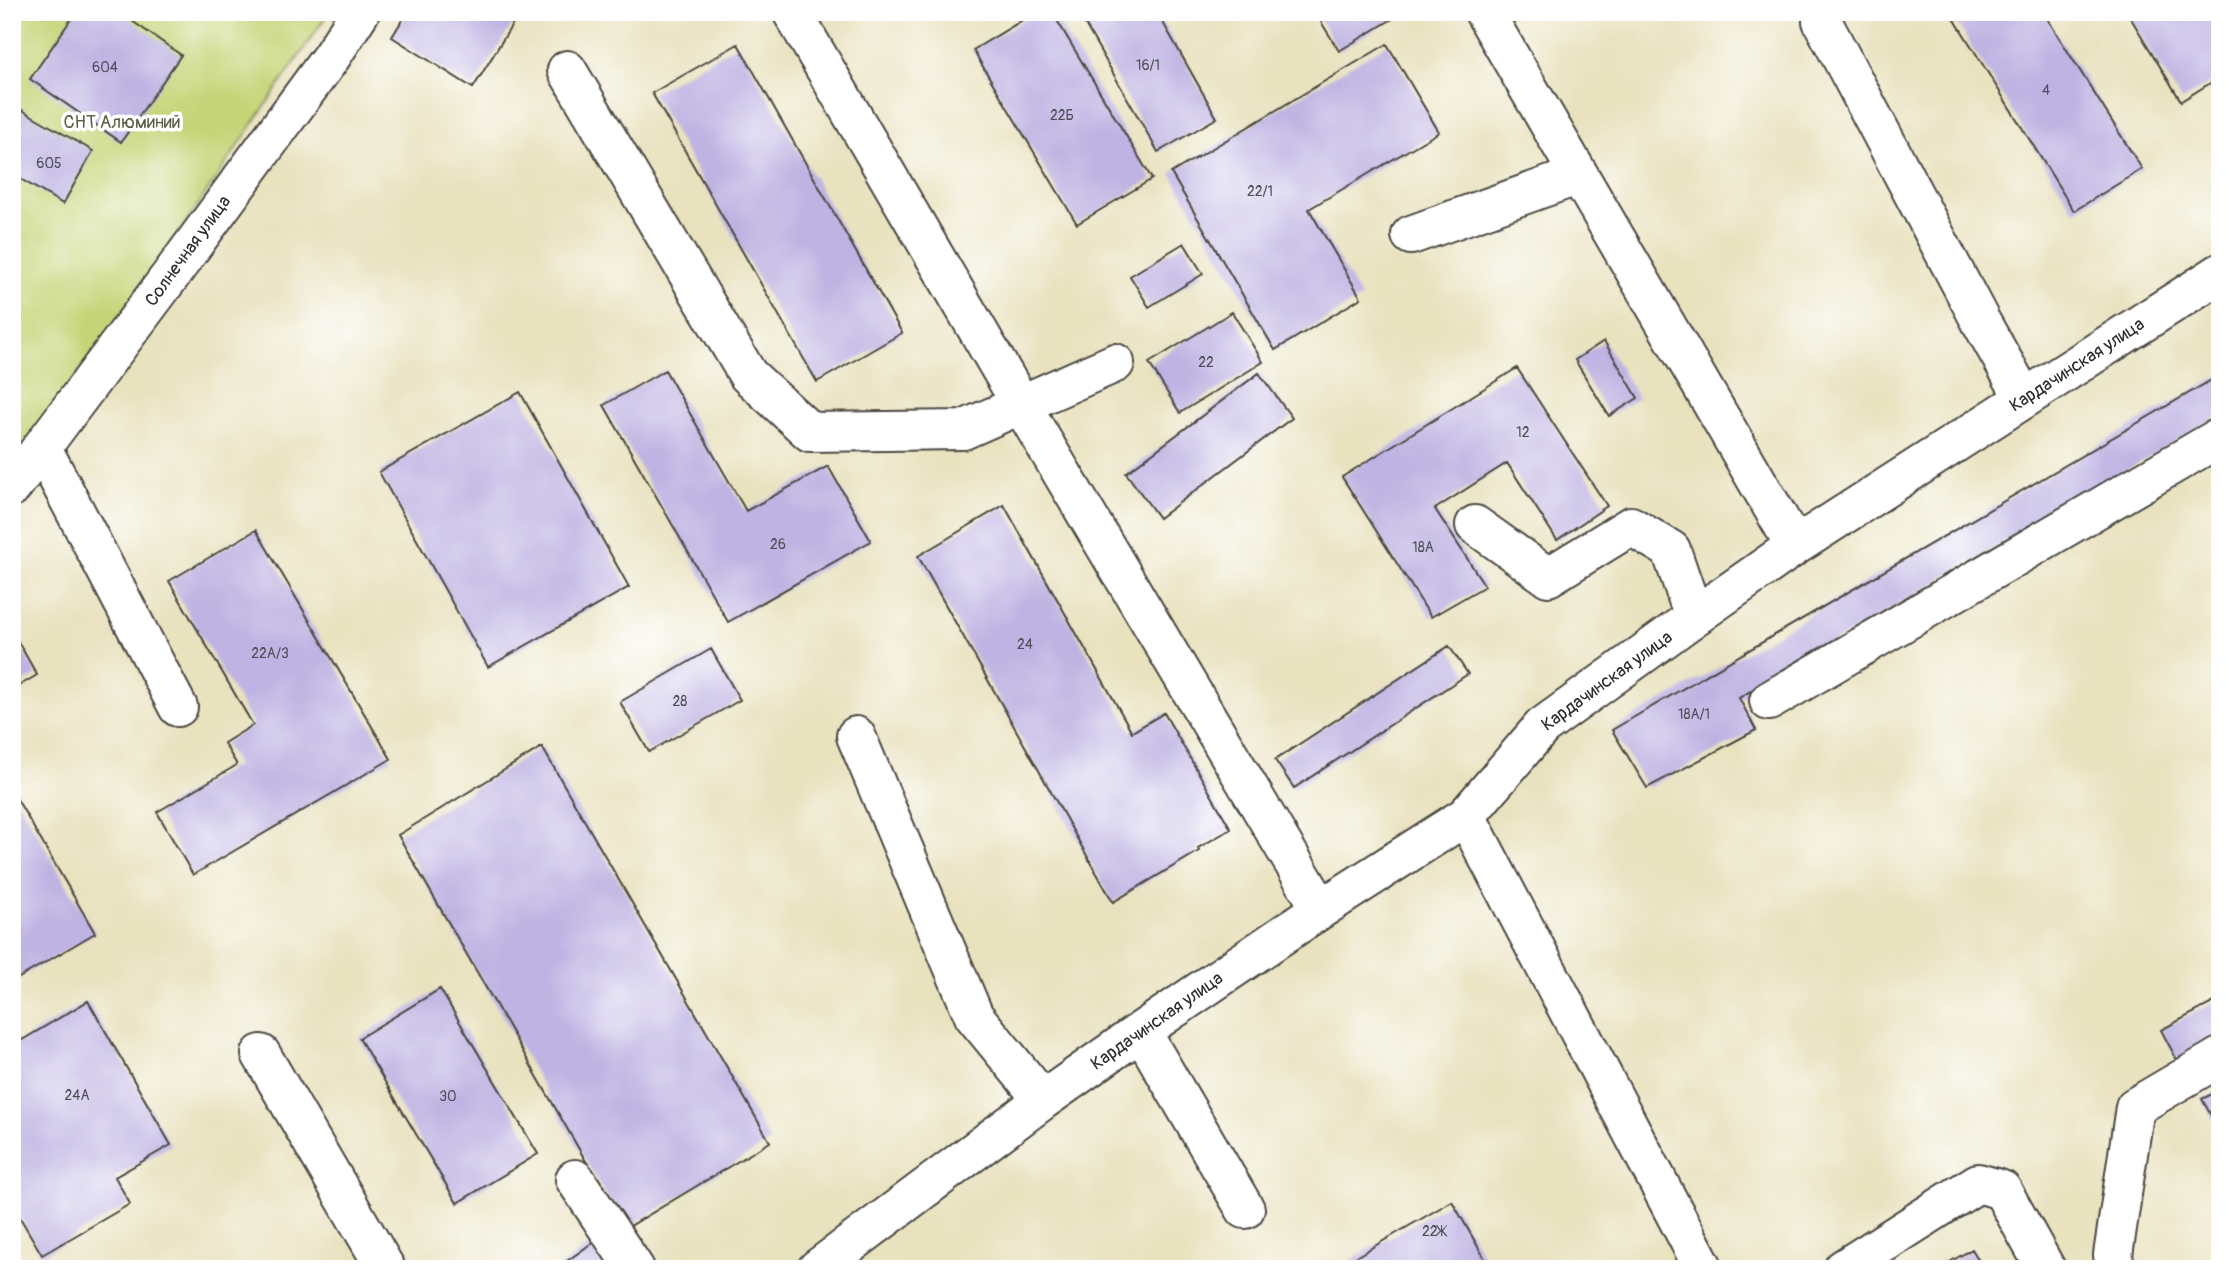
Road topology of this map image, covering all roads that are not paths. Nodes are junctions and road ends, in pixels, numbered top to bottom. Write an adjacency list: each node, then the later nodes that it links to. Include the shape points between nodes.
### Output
1 (360, 12): 13 (street, Солнечная улица)
2 (1484, 12): 6 (street)
3 (808, 17): 11 (street)
4 (1822, 21): 10 (street)
5 (567, 70): 11 (street, via 748,375 810,432 963,430)
6 (1579, 174): 7 (street); 16 (street)
7 (1411, 235)
8 (2220, 274): 10 (street, Кардачинская улица)
9 (1115, 363): 11 (street)
10 (2024, 398): 16 (street, Кардачинская улица)
11 (1021, 406): 22 (street)
12 (2220, 437): 18 (street)
13 (42, 448): 14 (street, Солнечная улица); 19 (street)
14 (12, 487)
15 (1475, 525): 17 (street, via 1548,577 1630,526 1671,550)
16 (1795, 546): 17 (street, Кардачинская улица)
17 (1694, 617): 21 (street, Кардачинская улица, via 1542,727)
18 (1769, 701)
19 (178, 706)
20 (856, 736): 26 (street, via 974,1016)
21 (1466, 816): 22 (street, Кардачинская улица); 32 (street)
22 (1321, 909): 23 (street, Кардачинская улица)
23 (1141, 1031): 26 (street, Кардачинская улица); 28 (street)
24 (261, 1054): 29 (street)
25 (2220, 1057): 35 (street, via 2135,1107 2113,1255)
26 (1043, 1100): 31 (street, Кардачинская улица)
27 (575, 1179): 30 (street)
28 (1245, 1209)
29 (386, 1269)
30 (635, 1269)
31 (817, 1269)
32 (1704, 1269)
33 (1843, 1269): 34 (street, via 1978,1183 2002,1190)
34 (2046, 1269)
35 (2115, 1269)

